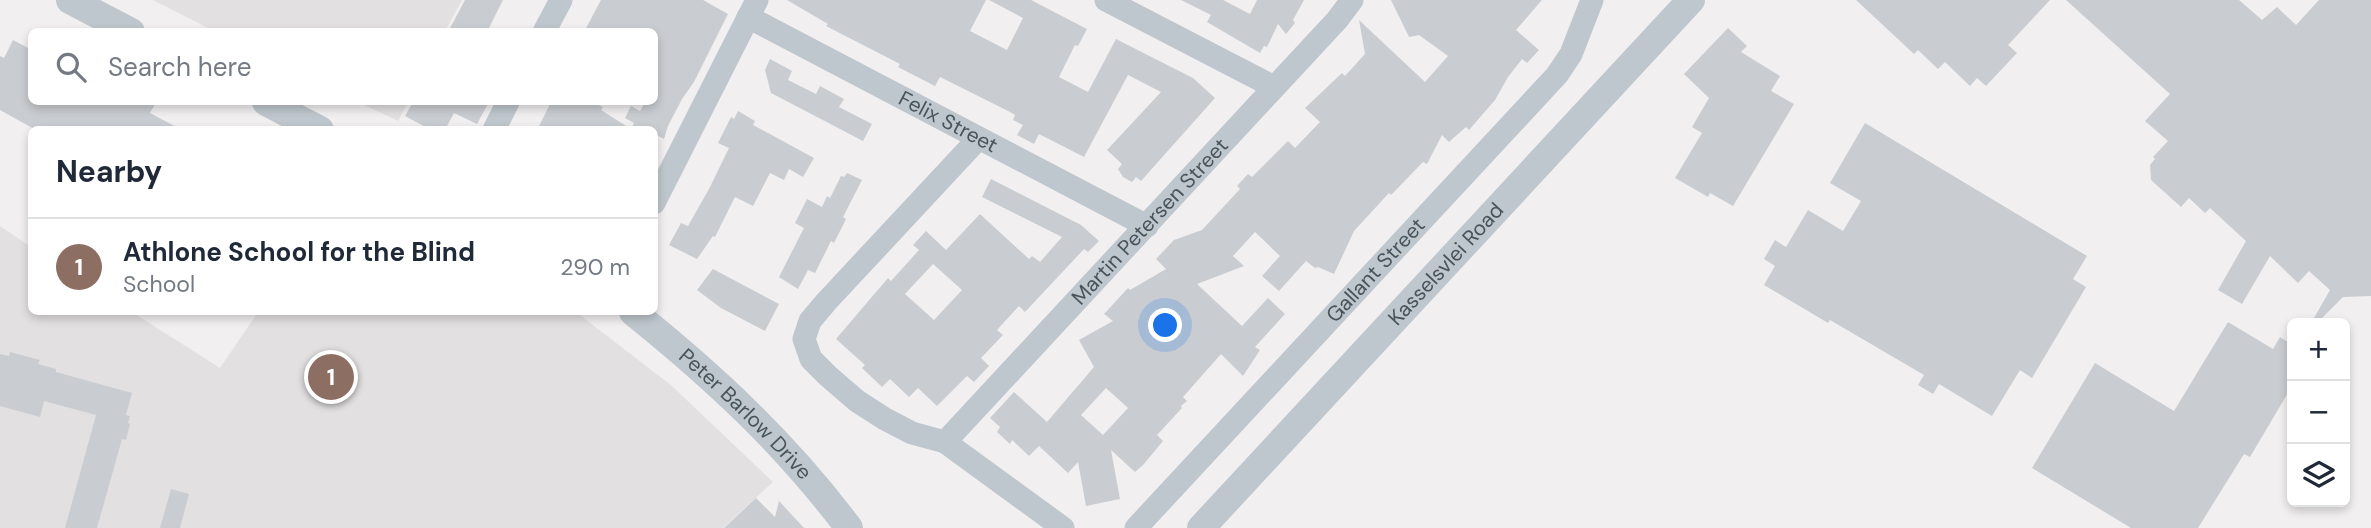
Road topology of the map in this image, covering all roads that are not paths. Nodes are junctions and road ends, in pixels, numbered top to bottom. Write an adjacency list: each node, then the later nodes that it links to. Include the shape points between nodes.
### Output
1 (70, 0): 8 (street)
2 (561, 0): 9 (street)
3 (1106, 0): 10 (street)
4 (1352, 0): 10 (street, Martin Petersen Street)
5 (1592, 0): 22 (street, Gallant Street, via 1571,54 1557,75)
6 (1691, 0): 23 (street, Kasselsvlei Road)
7 (752, 9): 15 (street, Felix Street); 16 (street)
8 (123, 28)
9 (546, 28)
10 (1274, 86): 17 (street, Martin Petersen Street)
11 (272, 105): 13 (street)
12 (506, 105): 14 (street)
13 (312, 126)
14 (496, 126)
15 (978, 139): 17 (street, Felix Street); 19 (street, via 826,302 810,321 803,339 811,359 857,401 912,433)
16 (658, 194)
17 (1147, 226): 19 (street, Martin Petersen Street)
18 (636, 315): 20 (street, Peter Barlow Drive, via 763,426)
19 (945, 442): 21 (street)
20 (849, 528)
21 (1063, 528)
22 (1136, 528)
23 (1201, 528)

